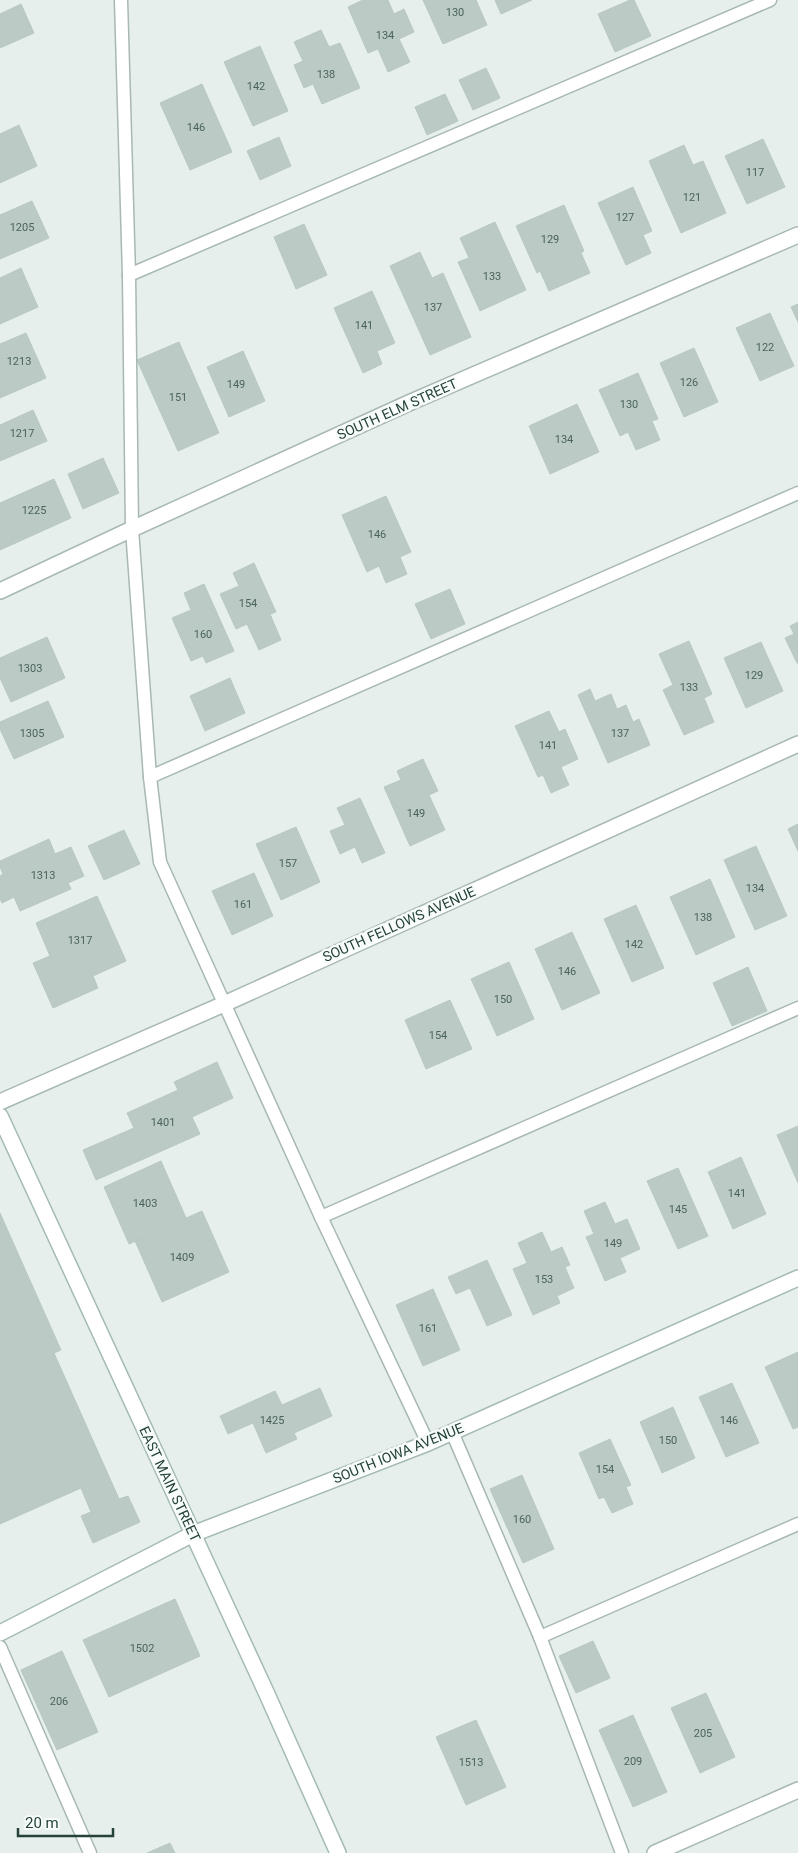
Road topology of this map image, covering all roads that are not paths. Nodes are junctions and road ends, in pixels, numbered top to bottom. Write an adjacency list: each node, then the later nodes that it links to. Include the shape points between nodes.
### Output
1 (121, 0): 4 (lane)
2 (770, 0): 4 (lane)
3 (798, 235): 6 (street, SOUTH ELM STREET, via 411,402)
4 (129, 276): 6 (lane)
5 (798, 493): 9 (lane)
6 (132, 529): 7 (street, SOUTH ELM STREET); 9 (lane)
7 (0, 592)
8 (798, 744): 10 (street, SOUTH FELLOWS AVENUE)
9 (150, 777): 10 (lane, via 160,862)
10 (224, 1004): 12 (street, SOUTH FELLOWS AVENUE); 14 (lane)
11 (798, 1008): 14 (lane)
12 (0, 1102)
13 (0, 1116): 19 (street, EAST MAIN STREET)
14 (321, 1217): 17 (lane)
15 (798, 1278): 16 (street, SOUTH IOWA AVENUE)
16 (452, 1432): 17 (street, SOUTH IOWA AVENUE); 21 (lane)
17 (428, 1443): 19 (street, SOUTH IOWA AVENUE)
18 (798, 1524): 21 (lane)
19 (193, 1534): 20 (street, SOUTH IOWA AVENUE); 25 (street, EAST MAIN STREET)
20 (0, 1633)
21 (540, 1637): 26 (lane)
22 (0, 1647): 24 (lane)
23 (798, 1790): 27 (street)
24 (90, 1853)
25 (338, 1853)
26 (622, 1853)
27 (655, 1853)

